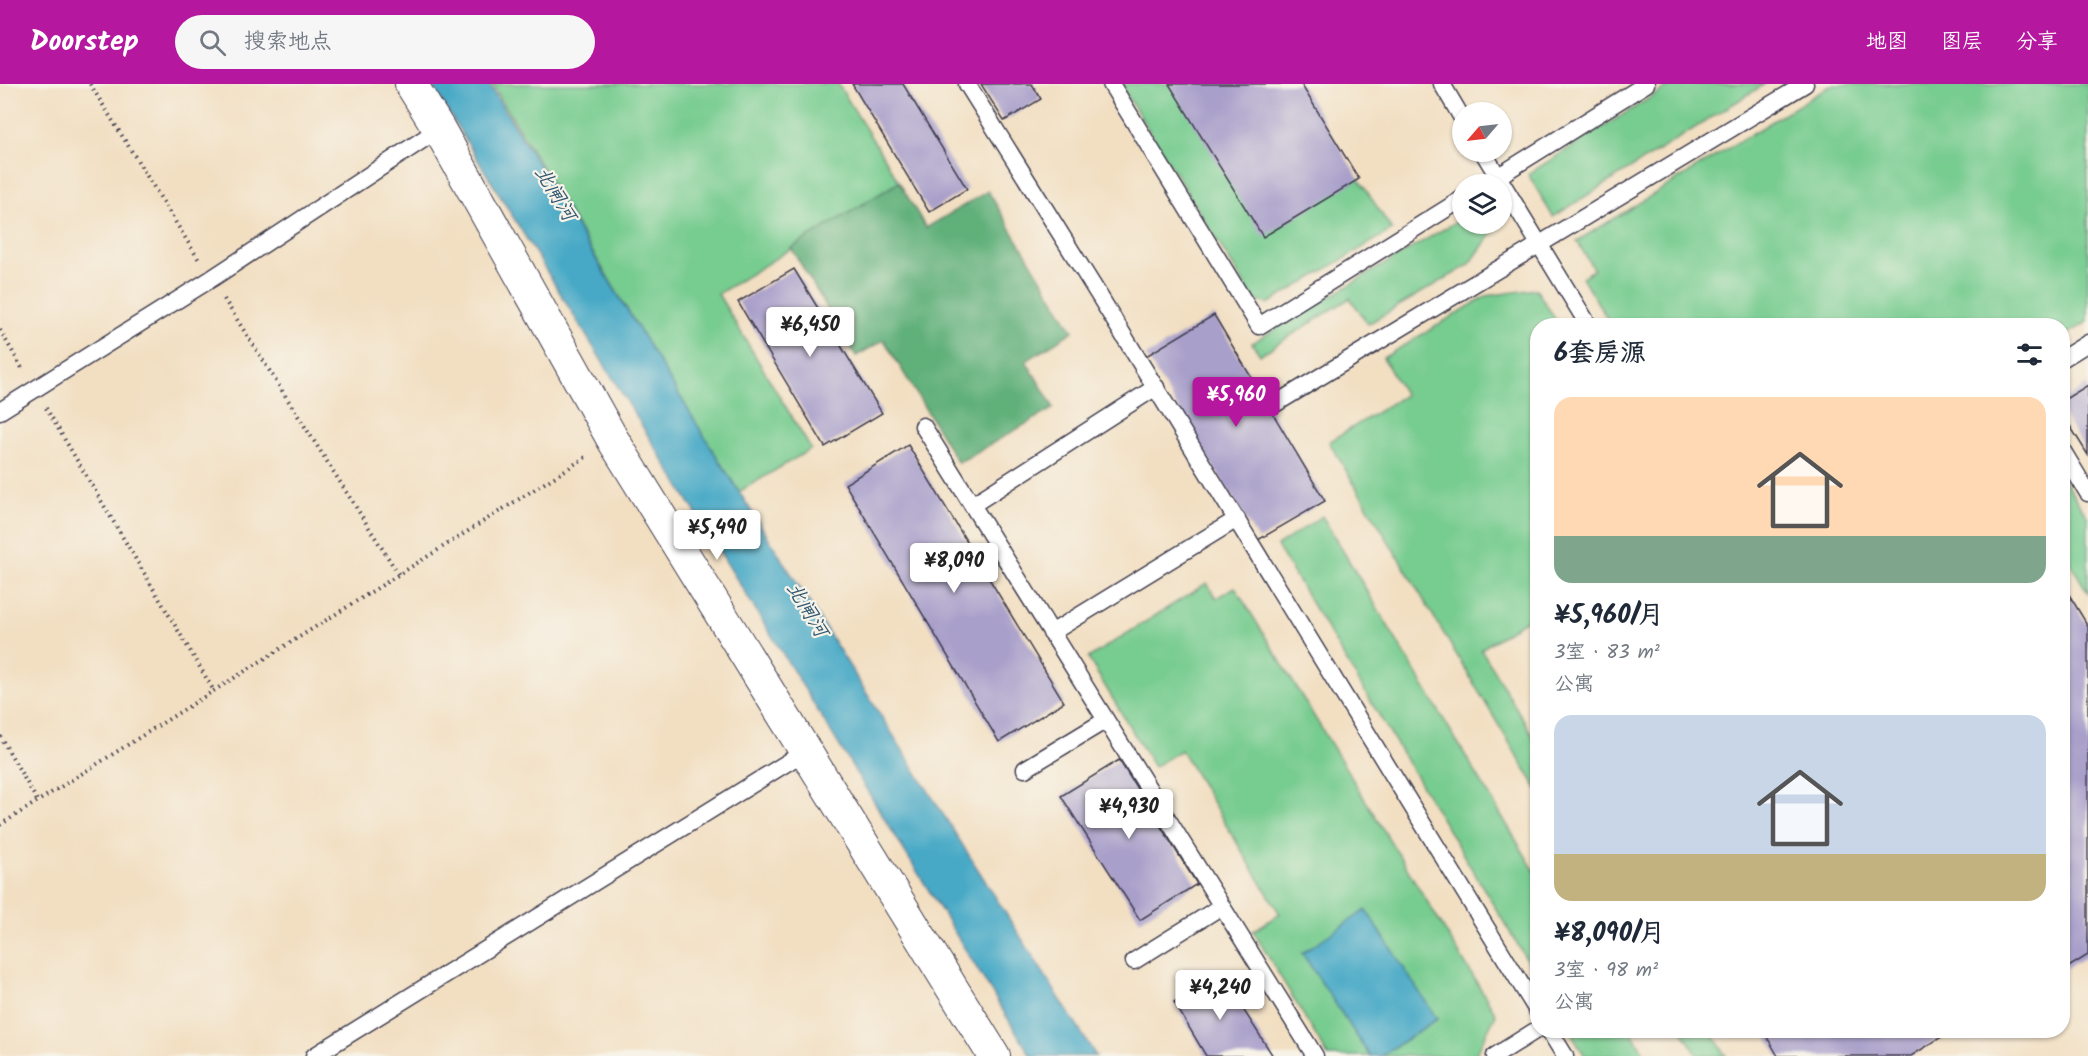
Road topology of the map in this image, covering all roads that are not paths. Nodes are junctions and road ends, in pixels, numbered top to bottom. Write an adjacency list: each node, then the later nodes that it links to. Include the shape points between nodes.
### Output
1 (411, 84): 8 (street)
2 (967, 84): 16 (lane)
3 (1111, 84): 10 (lane, via 1259,326)
4 (1442, 84): 7 (lane)
5 (1805, 84): 12 (lane)
6 (1639, 86): 9 (lane)
7 (1453, 102)
8 (439, 129): 18 (lane); 26 (street, via 613,440)
9 (1503, 174)
10 (1452, 205)
11 (1512, 207): 12 (lane)
12 (1540, 244): 13 (lane); 17 (lane)
13 (1584, 318)
14 (2088, 343): 15 (lane)
15 (2070, 353)
16 (1156, 387): 22 (lane); 23 (lane)
17 (1275, 404)
18 (0, 411)
19 (923, 426): 22 (lane)
20 (2070, 463): 21 (lane)
21 (2088, 493)
22 (972, 505): 24 (lane)
23 (1237, 519): 24 (lane); 30 (lane)
24 (1051, 633): 25 (lane)
25 (1106, 720): 27 (lane); 28 (lane)
26 (806, 751): 33 (lane); 34 (street)
27 (1025, 769)
28 (1222, 906): 29 (lane); 35 (lane)
29 (1134, 961)
30 (1530, 999)
31 (1530, 1034): 36 (lane)
32 (1554, 1038): 37 (lane)
33 (314, 1056)
34 (994, 1056)
35 (1316, 1056)
36 (1496, 1056)
37 (1564, 1056)

